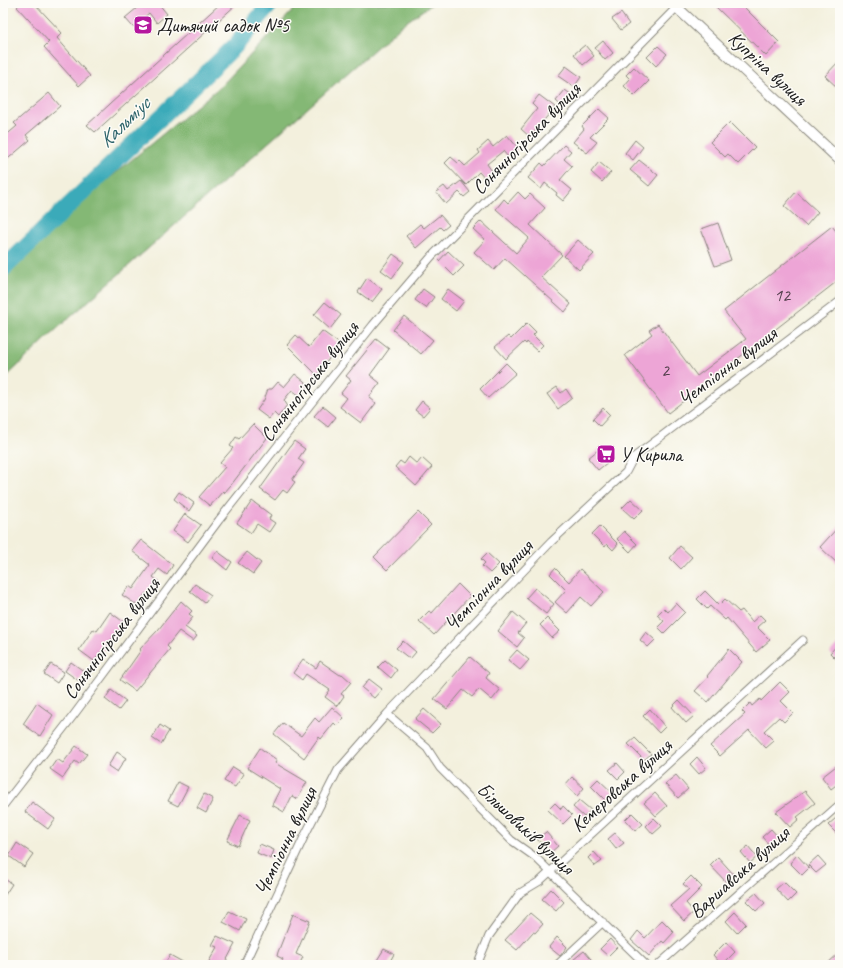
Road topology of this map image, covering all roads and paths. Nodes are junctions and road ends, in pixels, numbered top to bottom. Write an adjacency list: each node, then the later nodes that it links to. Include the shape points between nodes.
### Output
1 (674, 5): 2 (main road, Купріна вулиця); 7 (street, Сонячногірська вулиця, via 431,257 383,314 219,520)
2 (840, 160)
3 (840, 301): 5 (street, Чемпіонна вулиця, via 634,456 626,472 551,542)
4 (803, 640): 8 (street, Кемеровська вулиця)
5 (387, 714): 8 (street, Більшовиків вулиця, via 427,748 440,768 511,840 535,857); 10 (street, Чемпіонна вулиця, via 338,770)
6 (840, 804): 14 (street, Варшавська вулиця)
7 (3, 806)
8 (549, 872): 9 (street, Більшовиків вулиця); 11 (street, Кемеровська вулиця, via 540,881 520,893 489,936)
9 (603, 922): 12 (street); 13 (street, Більшовиків вулиця)
10 (244, 965)
11 (477, 965)
12 (557, 965)
13 (646, 965)
14 (658, 965)

